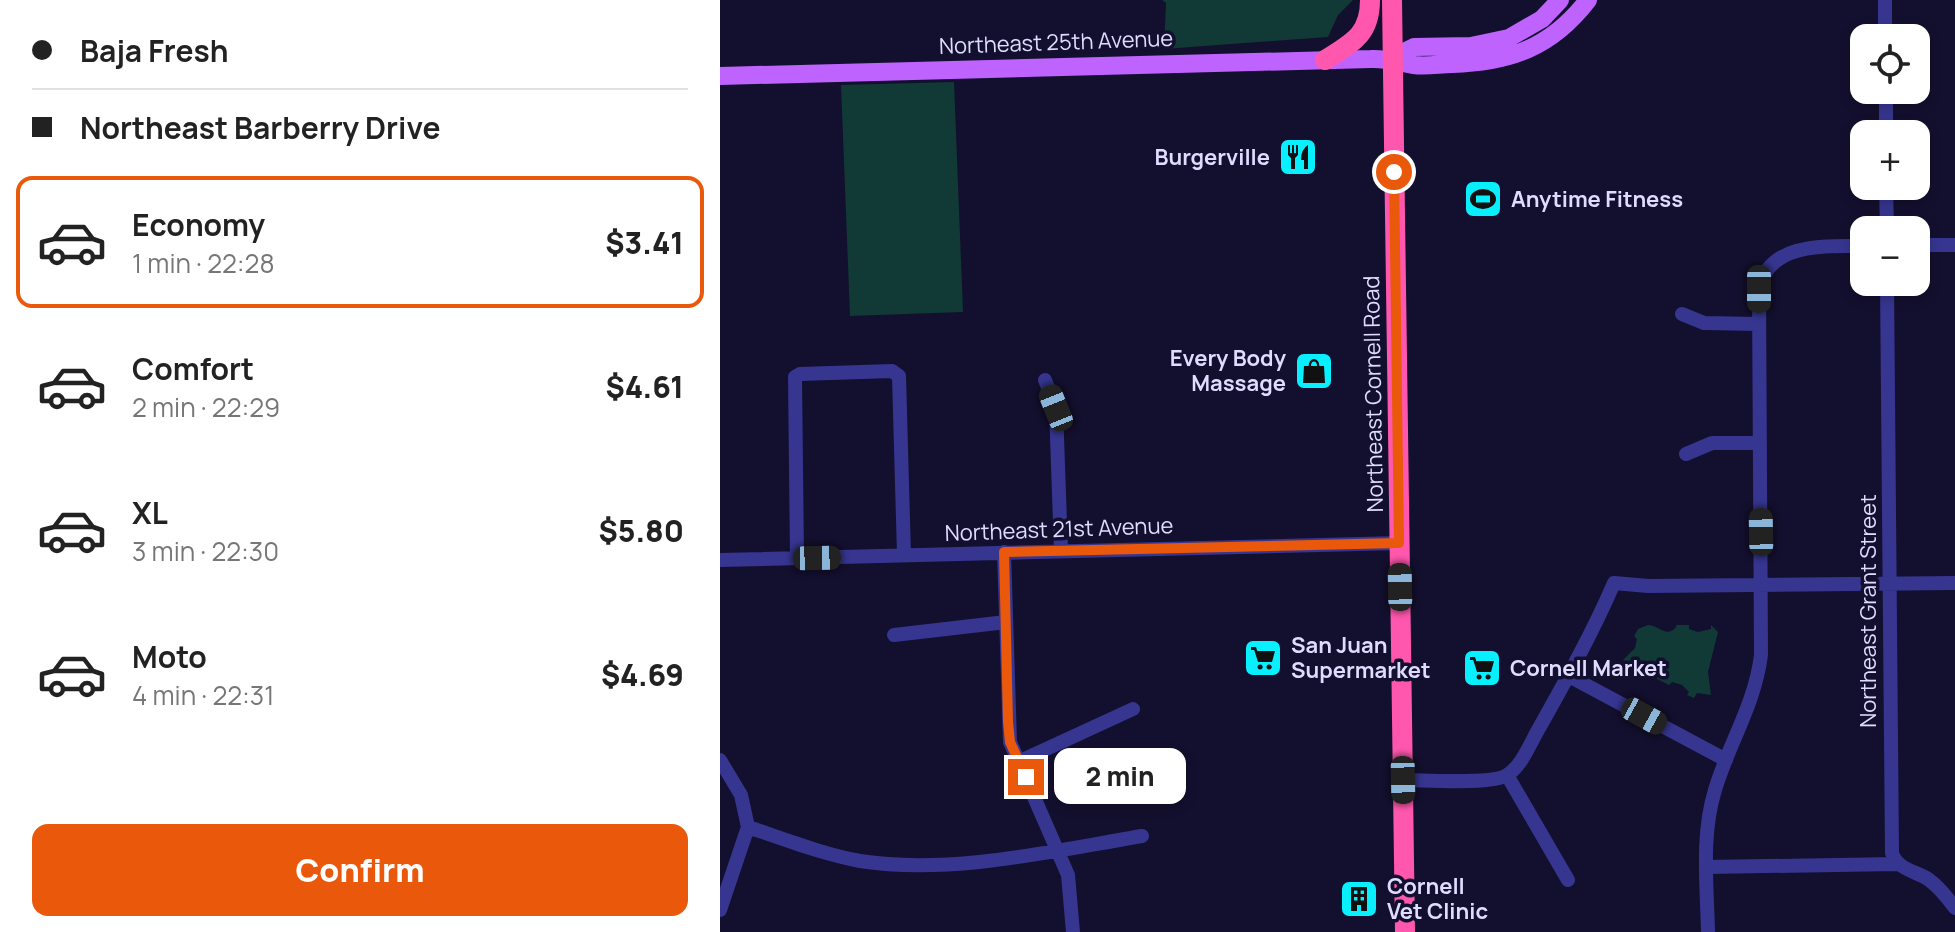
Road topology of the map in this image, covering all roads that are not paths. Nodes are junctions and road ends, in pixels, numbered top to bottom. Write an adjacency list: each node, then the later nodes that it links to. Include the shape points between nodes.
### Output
1 (1370, 0): 8 (highway, via 1361,34)
2 (1392, 0): 7 (highway, Northeast Cornell Road)
3 (1560, 0): 7 (main road, Northeast 25th Avenue, via 1542,19 1509,38 1471,46 1414,47)
4 (1588, 0): 7 (main road, Northeast 25th Avenue, via 1556,33 1516,55 1482,63 1415,65)
5 (1885, 0): 6 (street)
6 (1885, 24)
7 (1392, 58): 8 (main road, Northeast 25th Avenue); 19 (highway, Northeast Cornell Road)
8 (1325, 60): 9 (main road, Northeast 25th Avenue)
9 (720, 76)
10 (1930, 245): 11 (street)
11 (1955, 245)
12 (1850, 246): 15 (street, via 1806,247 1772,262 1762,274)
13 (1887, 296): 25 (street, Northeast Grant Street)
14 (1682, 314): 15 (street, via 1704,323)
15 (1759, 324): 17 (street)
16 (1045, 380): 20 (street, via 1056,408)
17 (1760, 443): 18 (street, via 1712,443); 27 (street)
18 (1686, 454)
19 (1399, 543): 20 (street, Northeast 21st Avenue); 36 (highway, Northeast Cornell Road)
20 (1061, 551): 21 (street, Northeast 21st Avenue)
21 (1004, 552): 22 (street, Northeast 21st Avenue); 28 (street)
22 (904, 555): 23 (street, Northeast 21st Avenue); 23 (street, via 899,376 892,371 796,374)
23 (797, 558): 24 (street, Northeast 21st Avenue)
24 (720, 560)
25 (1890, 583): 26 (street); 27 (street); 40 (street, Northeast Grant Street, via 1892,843)
26 (1955, 583)
27 (1762, 584): 30 (street, via 1614,583); 33 (street, via 1759,675)
28 (1006, 622): 29 (street); 34 (street, via 1008,722)
29 (894, 635)
30 (1569, 676): 33 (street); 35 (street)
31 (1133, 709): 34 (street)
32 (720, 760): 37 (street, via 741,795)
33 (1726, 760): 41 (street, via 1706,828)
34 (1018, 762): 39 (street)
35 (1507, 775): 36 (street); 42 (street)
36 (1403, 780): 46 (highway, Northeast Cornell Road)
37 (748, 827): 39 (street, via 836,855 884,863 988,860); 44 (street)
38 (1142, 836): 39 (street)
39 (1059, 850): 45 (street, via 1068,875)
40 (1897, 864): 41 (street); 43 (street, via 1927,879)
41 (1707, 867): 47 (street)
42 (1568, 880)
43 (1954, 905)
44 (720, 910)
45 (1073, 932)
46 (1405, 932)
47 (1708, 932)

